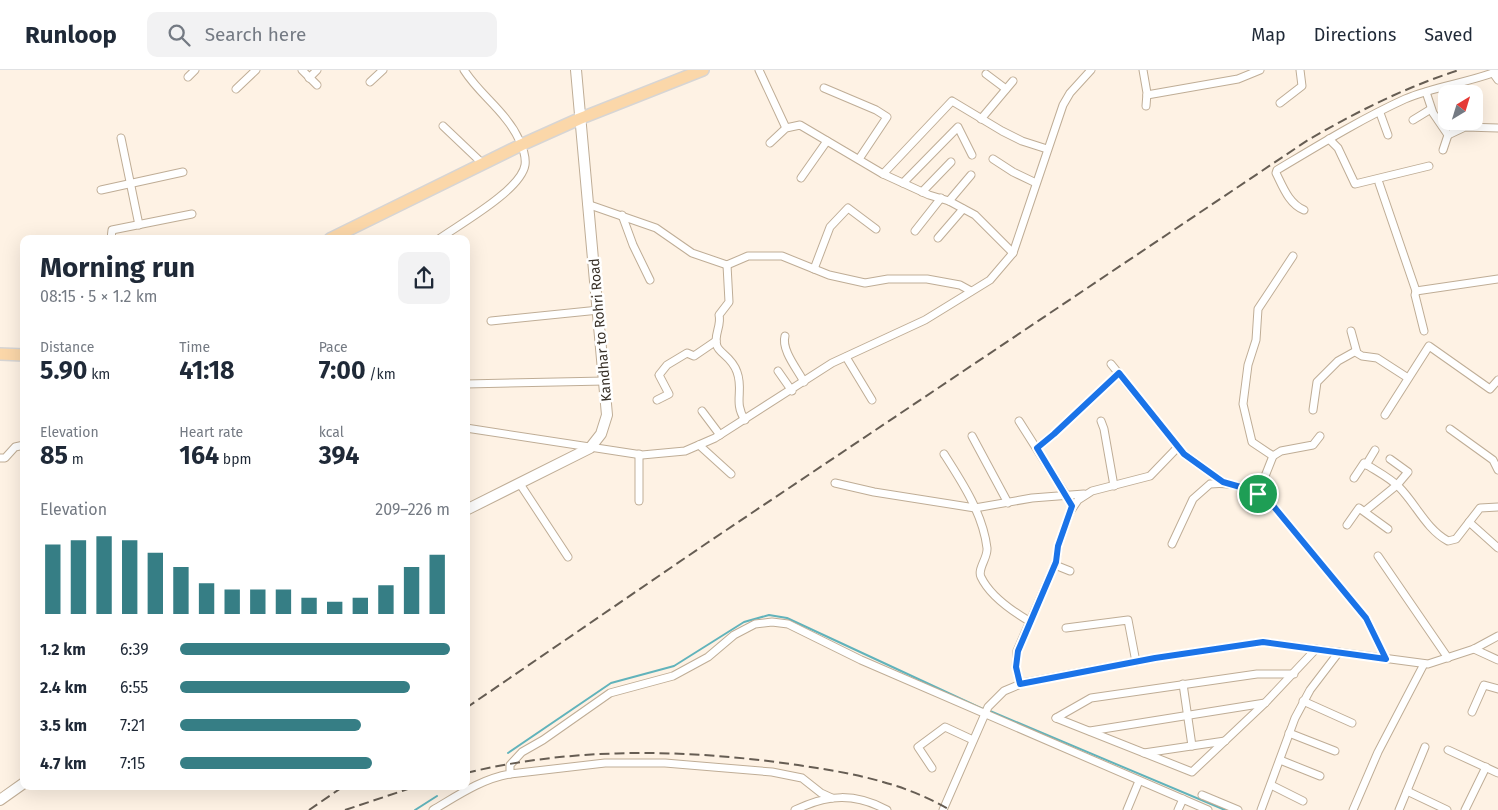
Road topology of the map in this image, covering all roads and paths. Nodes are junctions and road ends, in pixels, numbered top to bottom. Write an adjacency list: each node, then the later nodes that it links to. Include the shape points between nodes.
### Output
1 (195, 70): 18 (street)
2 (256, 70): 27 (street)
3 (302, 70): 19 (street)
4 (318, 70): 19 (street)
5 (383, 70): 23 (street)
6 (458, 70): 20 (street)
7 (464, 70): 20 (street)
8 (576, 70): 34 (street, Kandhar to Rohri Road)
9 (703, 70): 17 (main road)
10 (759, 70): 38 (street)
11 (1092, 70): 47 (street, via 1063,105)
12 (1143, 70): 29 (street)
13 (1260, 70): 29 (street, via 1238,80)
14 (1300, 70): 30 (street, via 1302,86)
15 (1496, 72): 21 (street); 28 (street)
16 (986, 74): 26 (street)
17 (679, 75): 34 (main road)
18 (188, 76)
19 (309, 78): 24 (street)
20 (469, 78): 46 (street, via 507,120)
21 (1498, 80)
22 (1012, 81): 26 (street)
23 (370, 82)
24 (317, 85)
25 (824, 88): 50 (street, via 876,110 886,118)
26 (1006, 88): 35 (street)
27 (236, 89)
28 (1426, 92): 32 (street); 33 (street)
29 (1147, 95): 31 (street)
30 (1280, 103)
31 (1146, 106)
32 (1431, 109): 36 (street); 41 (street)
33 (1380, 113): 40 (street); 43 (street)
34 (579, 119): 46 (main road); 67 (street, Kandhar to Rohri Road)
35 (981, 119): 47 (street, via 1022,141); 56 (street, via 952,101)
36 (1413, 120)
37 (443, 126): 53 (street)
38 (786, 128): 44 (street, via 800,125); 45 (street)
39 (1498, 128): 41 (street, via 1465,127)
40 (1388, 135)
41 (1448, 135): 48 (street)
42 (121, 138): 62 (street)
43 (1330, 139): 54 (street, via 1338,148 1355,184); 69 (street, via 1277,170 1290,198)
44 (827, 141): 50 (street); 58 (street)
45 (770, 143)
46 (521, 145): 53 (main road); 77 (street, via 525,164 523,171 505,194)
47 (1047, 149): 60 (street)
48 (1443, 150)
49 (972, 155): 59 (street, via 958,127)
50 (859, 159): 56 (street)
51 (993, 159): 60 (street)
52 (951, 162): 64 (street)
53 (483, 164): 76 (main road)
54 (1429, 166)
55 (183, 172): 62 (street)
56 (883, 174): 59 (street)
57 (972, 174): 66 (street)
58 (801, 178)
59 (903, 183): 64 (street)
60 (1036, 183): 79 (street)
61 (1379, 183): 86 (street)
62 (130, 184): 63 (street); 72 (street)
63 (101, 190)
64 (922, 192): 65 (street)
65 (941, 198): 66 (street); 74 (street)
66 (950, 201): 68 (street)
67 (587, 204): 71 (street); 87 (street, Kandhar to Rohri Road)
68 (964, 208): 78 (street); 79 (street)
69 (1304, 210)
70 (192, 214): 72 (street)
71 (622, 215): 81 (street, via 656,228 692,252); 84 (street)
72 (139, 225): 75 (street, via 112,230)
73 (876, 229): 82 (street, via 848,208 830,227)
74 (915, 231)
75 (111, 235)
76 (338, 235)
77 (445, 235)
78 (938, 238)
79 (1013, 253): 85 (street, via 990,280)
80 (1293, 256): 127 (street, via 1258,309 1256,340 1248,365 1243,404 1252,442)
81 (727, 265): 82 (street, via 748,256 782,256); 92 (street, via 729,302 719,315)
82 (814, 269): 85 (street, via 865,283 926,279 960,285)
83 (1498, 279): 86 (street)
84 (650, 280)
85 (972, 291): 96 (street, via 925,320)
86 (1416, 291): 90 (street)
87 (599, 310): 88 (street); 102 (street, Kandhar to Rohri Road)
88 (491, 321)
89 (1352, 331): 93 (street)
90 (1424, 331)
91 (785, 336): 103 (street, via 788,354)
92 (716, 341): 106 (street, via 694,356 687,353 667,365 659,375 669,394); 111 (street, via 737,372 741,386 738,408)
93 (1356, 351): 100 (street, via 1362,356 1376,358); 108 (street, via 1338,362 1317,382)
94 (0, 355): 95 (main road)
95 (20, 355)
96 (846, 357): 103 (street); 107 (street)
97 (1111, 364): 99 (street)
98 (778, 371): 105 (street)
99 (1119, 373): 121 (street); 123 (street)
100 (1408, 378): 101 (street, via 1429,346 1490,389); 110 (street)
101 (1498, 380)
102 (605, 381): 104 (street); 122 (street, Kandhar to Rohri Road, via 607,415 601,434)
103 (804, 382): 105 (street)
104 (470, 384)
105 (792, 390): 111 (street)
106 (657, 400)
107 (872, 400)
108 (1313, 410)
109 (702, 411): 116 (street)
110 (1385, 415)
111 (745, 420): 116 (street)
112 (1019, 421): 123 (street)
113 (1101, 421): 138 (street)
114 (470, 429): 122 (street)
115 (1450, 429): 131 (street, via 1493,460)
116 (720, 435): 119 (street)
117 (972, 436): 143 (street)
118 (1320, 436): 127 (street, via 1313,445 1281,451)
119 (699, 445): 125 (street, via 685,451); 132 (street)
120 (20, 446): 128 (street, via 5,458)
121 (1178, 447): 134 (street); 138 (street, via 1150,476)
122 (590, 448): 125 (street); 136 (street)
123 (1037, 448): 139 (street)
124 (1375, 450): 130 (street)
125 (639, 454): 142 (street)
126 (944, 454): 147 (street)
127 (1273, 456): 141 (street)
128 (0, 458)
129 (1390, 458): 137 (street, via 1408,472)
130 (1366, 465): 133 (street, via 1364,463); 137 (street)
131 (1498, 470)
132 (731, 474)
133 (1354, 478)
134 (1223, 482): 141 (street); 152 (street, via 1210,484 1193,499)
135 (835, 483): 147 (street)
136 (520, 484): 146 (street); 154 (street)
137 (1397, 485): 148 (street); 149 (street, via 1418,513 1448,541 1456,539)
138 (1114, 486): 140 (street)
139 (1065, 494): 140 (street); 143 (street); 144 (street)
140 (1084, 494): 144 (street)
141 (1258, 494): 165 (street, via 1270,502 1366,618)
142 (640, 501)
143 (1008, 502): 147 (street)
144 (1072, 506): 156 (street)
145 (1498, 507): 149 (street, via 1481,507)
146 (470, 508)
147 (976, 508): 158 (street, via 988,553 981,577 1001,601)
148 (1365, 511): 150 (street, via 1359,508); 151 (street)
149 (1469, 522): 153 (street)
150 (1347, 525)
151 (1388, 528)
152 (1172, 544)
153 (1498, 548)
154 (568, 556)
155 (1378, 556): 164 (street)
156 (1054, 565): 157 (street); 158 (street)
157 (1070, 572)
158 (1029, 621): 170 (street, via 1018,651 1016,667)
159 (1066, 628): 167 (street, via 1128,620)
160 (1498, 636): 162 (street)
161 (1316, 649): 163 (street); 167 (street, via 1263,642); 169 (street)
162 (1474, 649): 164 (street); 166 (street)
163 (1339, 652): 165 (street); 173 (street)
164 (1448, 658): 168 (street)
165 (1386, 659): 168 (street)
166 (1498, 660)
167 (1136, 662): 170 (street)
168 (1424, 664): 214 (street, via 1378,752)
169 (1294, 674): 171 (street, via 1257,674); 174 (street)
170 (1020, 684): 175 (street, via 1004,691)
171 (1183, 684): 177 (street); 179 (street, via 1091,698 1056,718)
172 (1498, 689): 176 (street, via 1484,685)
173 (1303, 701): 178 (street); 180 (street)
174 (1265, 703): 177 (street); 182 (street)
175 (986, 711): 181 (street); 192 (street, via 861,660 788,624 755,624 734,635 708,657 673,676 610,693 522,752 510,765); 194 (street)
176 (1472, 712)
177 (1189, 715): 179 (street); 183 (street)
178 (1352, 723)
179 (1089, 731): 187 (street)
180 (1289, 733): 186 (street); 188 (street)
181 (972, 740): 190 (street, via 945,727 918,747); 208 (street)
182 (1225, 741): 183 (street); 187 (street, via 1192,772)
183 (1192, 746): 187 (street)
184 (1426, 747): 199 (street)
185 (1448, 750): 189 (street)
186 (1335, 751)
187 (1144, 753)
188 (1280, 760): 193 (street); 195 (street)
189 (1486, 767): 191 (street); 217 (street)
190 (932, 768)
191 (1498, 773)
192 (510, 774): 197 (street, via 495,776); 201 (street, via 604,763 666,763 772,772 802,778)
193 (1320, 776)
194 (1139, 781): 203 (street); 209 (street)
195 (1271, 785): 204 (street); 213 (street)
196 (20, 786): 202 (street)
197 (470, 789)
198 (468, 790): 205 (street)
199 (1407, 791): 215 (street); 216 (street)
200 (1202, 795): 212 (street)
201 (832, 798): 206 (street); 207 (street, via 863,798)
202 (0, 800)
203 (1183, 800): 210 (street); 211 (street)
204 (1303, 801)
205 (433, 810)
206 (795, 810)
207 (888, 810)
208 (943, 810)
209 (1127, 810)
210 (1178, 810)
211 (1208, 810)
212 (1238, 810)
213 (1262, 810)
214 (1353, 810)
215 (1398, 810)
216 (1447, 810)
217 (1465, 810)

